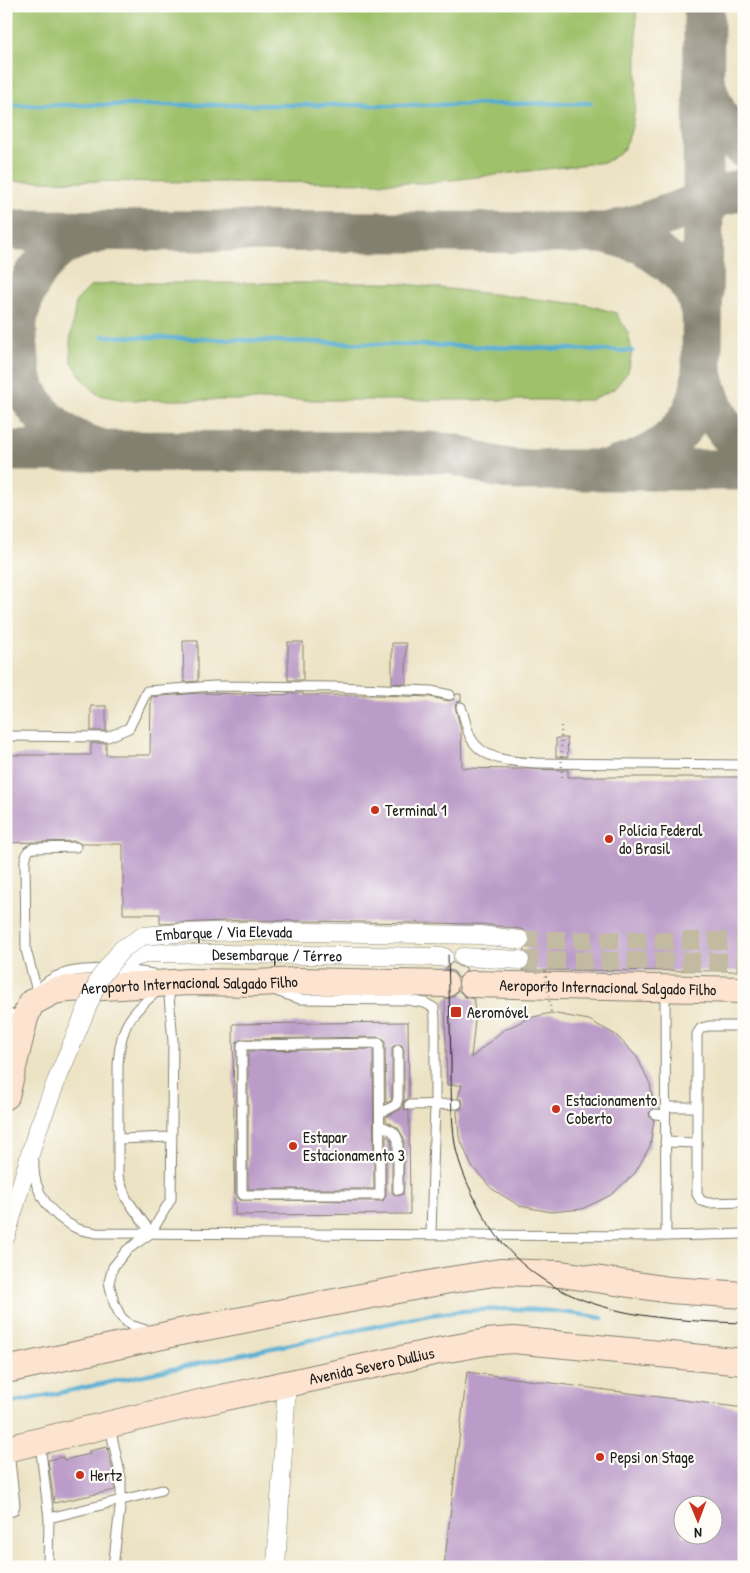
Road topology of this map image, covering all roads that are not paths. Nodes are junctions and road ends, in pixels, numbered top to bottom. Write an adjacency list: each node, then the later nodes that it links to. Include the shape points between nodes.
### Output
1 (450, 695): 3 (lane, via 431,691 336,687 214,686 147,691 129,728 108,737)
2 (461, 707): 4 (lane, via 470,736 492,757 538,763)
3 (6, 736)
4 (744, 765)
5 (76, 846): 17 (lane, via 33,848 25,860)
6 (520, 940): 29 (street, Embarque / Via Elevada, bridge, via 480,935 247,931 143,936 122,949 99,979)
7 (463, 956): 9 (street)
8 (444, 957): 10 (street, Desembarque / Térreo, via 149,953)
9 (520, 960)
10 (114, 969): 11 (lane, via 134,970); 17 (lane, via 56,976 45,983)
11 (179, 982): 12 (main road, Aeroporto Internacional Salgado Filho); 17 (main road, Aeroporto Internacional Salgado Filho, via 68,988 54,991); 30 (lane, via 173,1042); 31 (lane, via 134,1013 123,1030 118,1066)
12 (256, 983): 13 (main road, Aeroporto Internacional Salgado Filho); 23 (lane, via 300,999 408,1000 434,1008)
13 (445, 984)
14 (472, 984): 15 (main road, Aeroporto Internacional Salgado Filho)
15 (665, 988): 16 (main road, Aeroporto Internacional Salgado Filho); 25 (lane)
16 (744, 990)
17 (25, 1006): 20 (main road)
18 (744, 1026): 24 (lane, via 709,1026 701,1028 697,1034)
19 (398, 1050): 26 (lane, via 396,1105)
20 (6, 1096)
21 (457, 1104): 23 (lane)
22 (409, 1105): 23 (lane)
23 (435, 1105): 37 (lane)
24 (697, 1107): 25 (lane); 33 (lane)
25 (665, 1111): 27 (lane); 32 (lane)
26 (380, 1113): 28 (lane); 28 (lane, via 379,1043 244,1044 241,1047 243,1195 380,1195)
27 (655, 1114)
28 (380, 1126): 34 (lane, via 396,1133 398,1140)
29 (36, 1134): 36 (lane, via 33,1171 40,1196 56,1215 77,1229 96,1233); 39 (street, Embarque / Via Elevada)
30 (171, 1137): 31 (lane); 36 (lane, via 171,1199)
31 (118, 1139): 36 (lane, via 118,1176 126,1198)
32 (665, 1142): 33 (lane); 40 (lane)
33 (697, 1143): 35 (lane, via 697,1194 701,1201)
34 (398, 1190)
35 (744, 1202)
36 (151, 1233): 37 (lane); 42 (lane, via 127,1250 113,1267 109,1282 114,1303 121,1317 130,1325 148,1331)
37 (431, 1234): 40 (lane)
38 (744, 1234): 40 (lane)
39 (6, 1236)
40 (666, 1236)
41 (744, 1295): 42 (main road, via 670,1290 561,1274 500,1272)
42 (185, 1331): 44 (main road)
43 (744, 1362): 45 (main road, Avenida Severo Dullius, via 513,1340 443,1350)
44 (6, 1370)
45 (287, 1384): 46 (main road, Avenida Severo Dullius); 55 (street)
46 (109, 1424): 47 (main road, Avenida Severo Dullius); 50 (lane, via 121,1478)
47 (40, 1441): 48 (main road, Avenida Severo Dullius); 52 (lane)
48 (7, 1449): 51 (lane, via 15,1505 13,1511)
49 (162, 1490): 50 (lane)
50 (121, 1500): 52 (lane); 54 (lane)
51 (6, 1513)
52 (49, 1518): 53 (lane)
53 (48, 1567)
54 (113, 1567)
55 (276, 1567)

